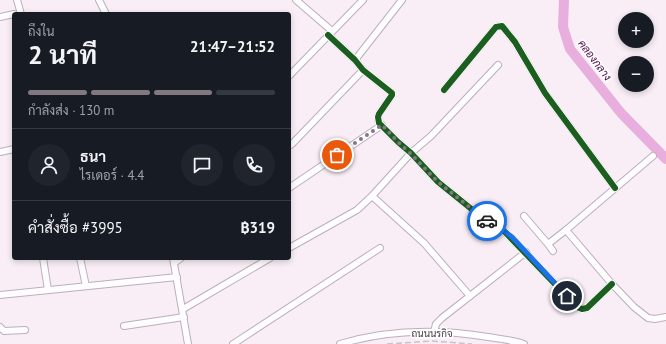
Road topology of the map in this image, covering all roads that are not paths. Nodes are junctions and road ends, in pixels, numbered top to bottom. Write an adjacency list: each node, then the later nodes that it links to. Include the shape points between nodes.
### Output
1 (17, 0): 6 (street)
2 (99, 0): 7 (street)
3 (296, 0): 10 (street)
4 (363, 0): 10 (street)
5 (402, 0): 11 (street)
6 (18, 12)
7 (105, 12)
8 (12, 15): 9 (street)
9 (0, 17)
10 (330, 33): 11 (street); 14 (street)
11 (355, 60): 13 (street)
12 (498, 64): 20 (street)
13 (363, 70): 16 (street, via 392,93 379,114 378,120); 17 (street)
14 (291, 74)
15 (444, 90): 23 (street, via 496,27 502,26 515,42 545,93)
16 (382, 125): 20 (street); 22 (street)
17 (291, 144)
18 (12, 150): 19 (street)
19 (0, 152)
20 (411, 154): 24 (street); 31 (street, via 438,182 485,220 506,232)
21 (653, 156): 23 (street)
22 (291, 187)
23 (615, 188): 26 (street)
24 (372, 196): 28 (street, via 357,210); 41 (street, via 424,243)
25 (524, 216): 27 (street)
26 (566, 230): 27 (street); 37 (street)
27 (548, 244): 30 (street)
28 (291, 247)
29 (380, 248): 50 (street)
30 (554, 251)
31 (526, 252): 37 (street, via 577,307 582,309 587,308); 41 (street)
32 (43, 260): 39 (street)
33 (80, 260): 38 (street)
34 (174, 260): 36 (street)
35 (267, 260): 42 (street)
36 (177, 277): 38 (street); 42 (street)
37 (612, 284): 44 (street, via 648,318)
38 (86, 286): 39 (street)
39 (48, 290): 40 (street)
40 (0, 295)
41 (470, 296): 48 (street, via 436,324)
42 (183, 309): 43 (street)
43 (184, 316): 45 (street); 49 (street)
44 (666, 317)
45 (124, 326)
46 (0, 327): 47 (street, via 4,332)
47 (24, 330)
48 (434, 332): 51 (street, ถนนนรกิจ, via 394,333); 52 (street, ถนนนรกิจ, via 484,336)
49 (188, 344)
50 (233, 344)
51 (340, 344)
52 (524, 344)

